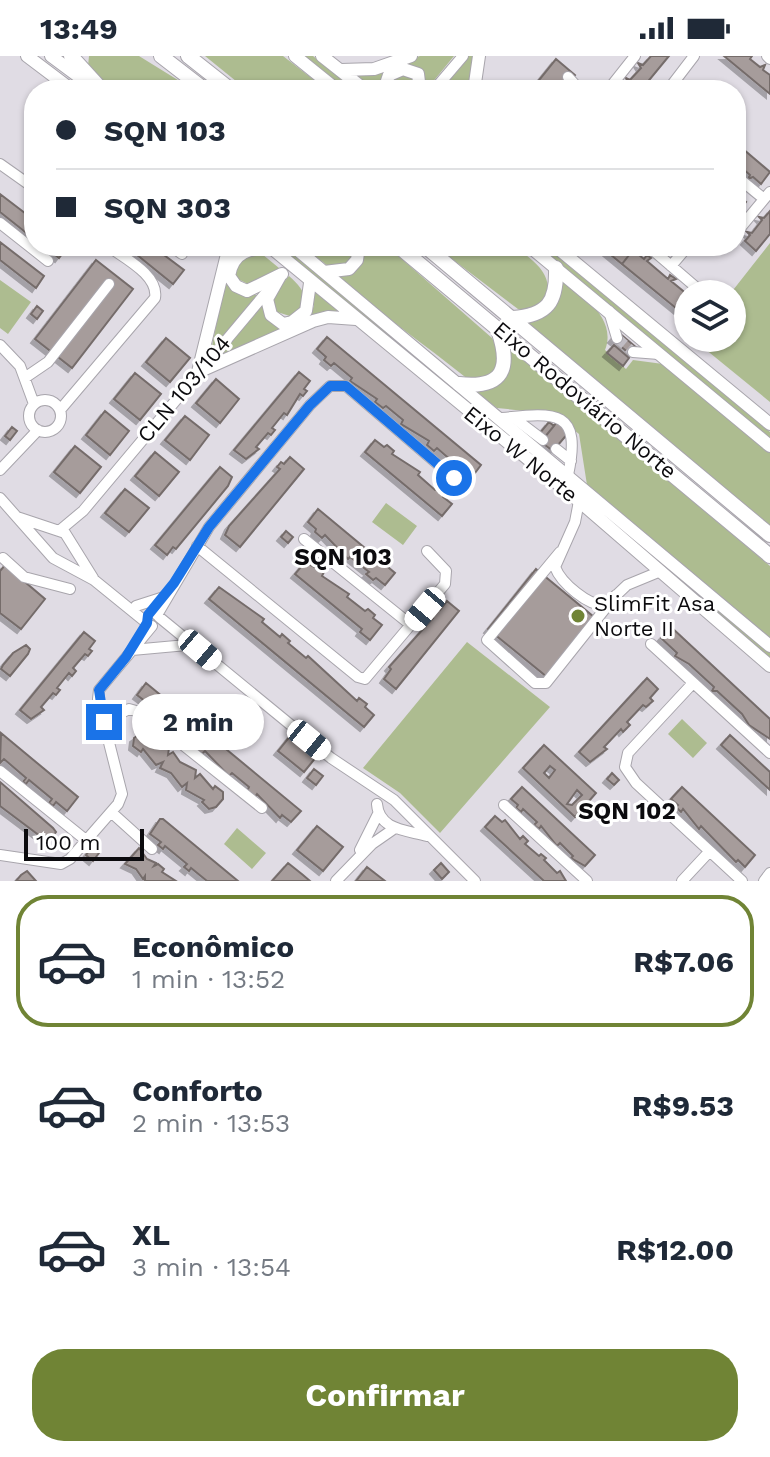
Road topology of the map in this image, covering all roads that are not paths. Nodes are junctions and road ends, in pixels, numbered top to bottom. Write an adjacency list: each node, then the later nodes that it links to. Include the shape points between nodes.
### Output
1 (27, 56): 17 (main road)
2 (51, 56): 18 (main road)
3 (151, 56): 14 (highway)
4 (161, 56): 14 (highway)
5 (295, 56): 22 (main road)
6 (322, 56): 15 (main road)
7 (411, 56): 15 (main road, via 374,69)
8 (463, 56): 26 (street)
9 (479, 56): 27 (main road)
10 (635, 56): 29 (street)
11 (694, 56): 30 (street)
12 (80, 59): 19 (highway)
13 (195, 59): 21 (highway)
14 (179, 70): 20 (highway)
15 (341, 70): 23 (main road)
16 (568, 77): 28 (street)
17 (59, 80)
18 (85, 80)
19 (93, 80)
20 (192, 80)
21 (219, 80)
22 (325, 80)
23 (353, 80)
24 (387, 80): 25 (main road, via 403,69 418,74)
25 (419, 80)
26 (443, 80)
27 (475, 80)
28 (571, 80)
29 (616, 80)
30 (676, 80)
31 (0, 164): 32 (street)
32 (24, 181)
33 (746, 182): 34 (street)
34 (767, 195): 35 (street)
35 (746, 221)
36 (0, 223): 37 (street)
37 (24, 242)
38 (42, 256): 51 (street)
39 (121, 256): 71 (street, via 145,274 155,287 155,298)
40 (227, 256): 67 (main road)
41 (239, 256): 54 (main road, via 229,276 247,291)
42 (280, 256): 57 (main road, Eixo W Norte)
43 (308, 256): 55 (main road, Eixo W Norte)
44 (358, 256): 55 (main road, via 349,269)
45 (410, 256): 62 (highway, Eixo Rodoviário Norte)
46 (437, 256): 60 (highway, Eixo Rodoviário Norte)
47 (541, 256): 53 (main road)
48 (567, 256): 73 (main road)
49 (660, 256): 52 (street)
50 (680, 256): 52 (street)
51 (48, 261)
52 (671, 266): 56 (street)
53 (556, 268): 59 (main road); 60 (highway, via 550,307)
54 (284, 271): 57 (main road, via 267,299 271,315 283,324 306,311); 67 (street, CLN 103/104)
55 (324, 272): 69 (main road, Eixo W Norte)
56 (687, 280)
57 (310, 283): 61 (main road, Eixo W Norte)
58 (109, 284): 68 (street, via 48,362)
59 (609, 311): 63 (street); 66 (main road)
60 (513, 318): 86 (highway, Eixo Rodoviário Norte)
61 (356, 319): 67 (main road, via 313,321); 82 (main road, Eixo W Norte)
62 (498, 329): 69 (highway, via 505,355 500,375 491,383); 94 (highway, Eixo Rodoviário Norte)
63 (617, 338)
64 (0, 345): 68 (street)
65 (633, 352): 66 (street)
66 (660, 354): 76 (main road)
67 (198, 372): 84 (street, CLN 103/104)
68 (26, 377): 70 (street)
69 (459, 384): 72 (main road, Eixo W Norte)
70 (34, 404): 71 (street, via 48,400); 74 (street, via 29,417)
71 (60, 410): 74 (street, via 55,428)
72 (508, 418): 75 (street); 78 (street, via 564,421 573,434); 80 (main road, Eixo W Norte)
73 (770, 424)
74 (38, 430): 79 (street)
75 (543, 440)
76 (770, 446)
77 (556, 449): 78 (street)
78 (571, 461): 80 (street)
79 (1, 468)
80 (568, 475): 109 (main road, Eixo W Norte)
81 (454, 478): 90 (street, via 346,386 337,384 310,405)
82 (579, 501): 93 (street); 97 (main road, Eixo W Norte)
83 (6, 507): 85 (street); 89 (street)
84 (83, 511): 85 (street, CLN 103/104); 87 (street, CLN 103/104)
85 (55, 530): 87 (street); 89 (street, via 42,537)
86 (770, 535)
87 (70, 538): 91 (street)
88 (304, 539): 106 (street)
89 (40, 545): 96 (street)
90 (197, 546): 99 (street); 106 (street, via 362,679)
91 (75, 548): 96 (street); 98 (street)
92 (427, 551): 106 (street, via 447,577)
93 (560, 552): 101 (street, via 556,572 583,597 601,606); 101 (street, via 487,640 535,683 546,683)
94 (770, 556)
95 (3, 558): 100 (street, via 24,577)
96 (61, 562): 98 (street)
97 (661, 571): 101 (street, via 635,580); 112 (main road, Eixo W Norte)
98 (94, 580): 102 (street)
99 (174, 583): 103 (street); 105 (street)
100 (70, 589)
101 (616, 595)
102 (117, 597): 104 (street); 105 (street)
103 (164, 597): 104 (street); 105 (street)
104 (136, 606): 105 (street)
105 (152, 619): 108 (street); 110 (street); 111 (street)
106 (411, 625)
107 (651, 644): 113 (street)
108 (187, 645): 110 (street); 111 (street)
109 (770, 646)
110 (200, 650): 117 (street)
111 (129, 653): 114 (street, via 99,690)
112 (770, 666)
113 (693, 683): 115 (street); 128 (street, via 628,753 625,767)
114 (104, 722): 120 (street, via 129,709 143,713); 122 (street, via 122,794)
115 (770, 753)
116 (0, 771): 126 (street)
117 (360, 778): 118 (street); 121 (street)
118 (387, 797): 121 (street); 123 (street)
119 (504, 805): 134 (street)
120 (262, 808)
121 (378, 809): 124 (street, via 386,825); 130 (street)
122 (111, 812): 126 (street); 127 (street)
123 (408, 813): 124 (street, via 407,824); 125 (street)
124 (398, 828): 125 (street); 130 (street)
125 (429, 837): 133 (street)
126 (87, 841): 129 (street, via 70,859 54,865)
127 (152, 849)
128 (709, 852): 135 (street); 136 (street)
129 (0, 855)
130 (353, 862): 132 (street)
131 (770, 873): 137 (street)
132 (336, 881)
133 (475, 881)
134 (587, 881)
135 (682, 881)
136 (742, 881)
137 (764, 881)

